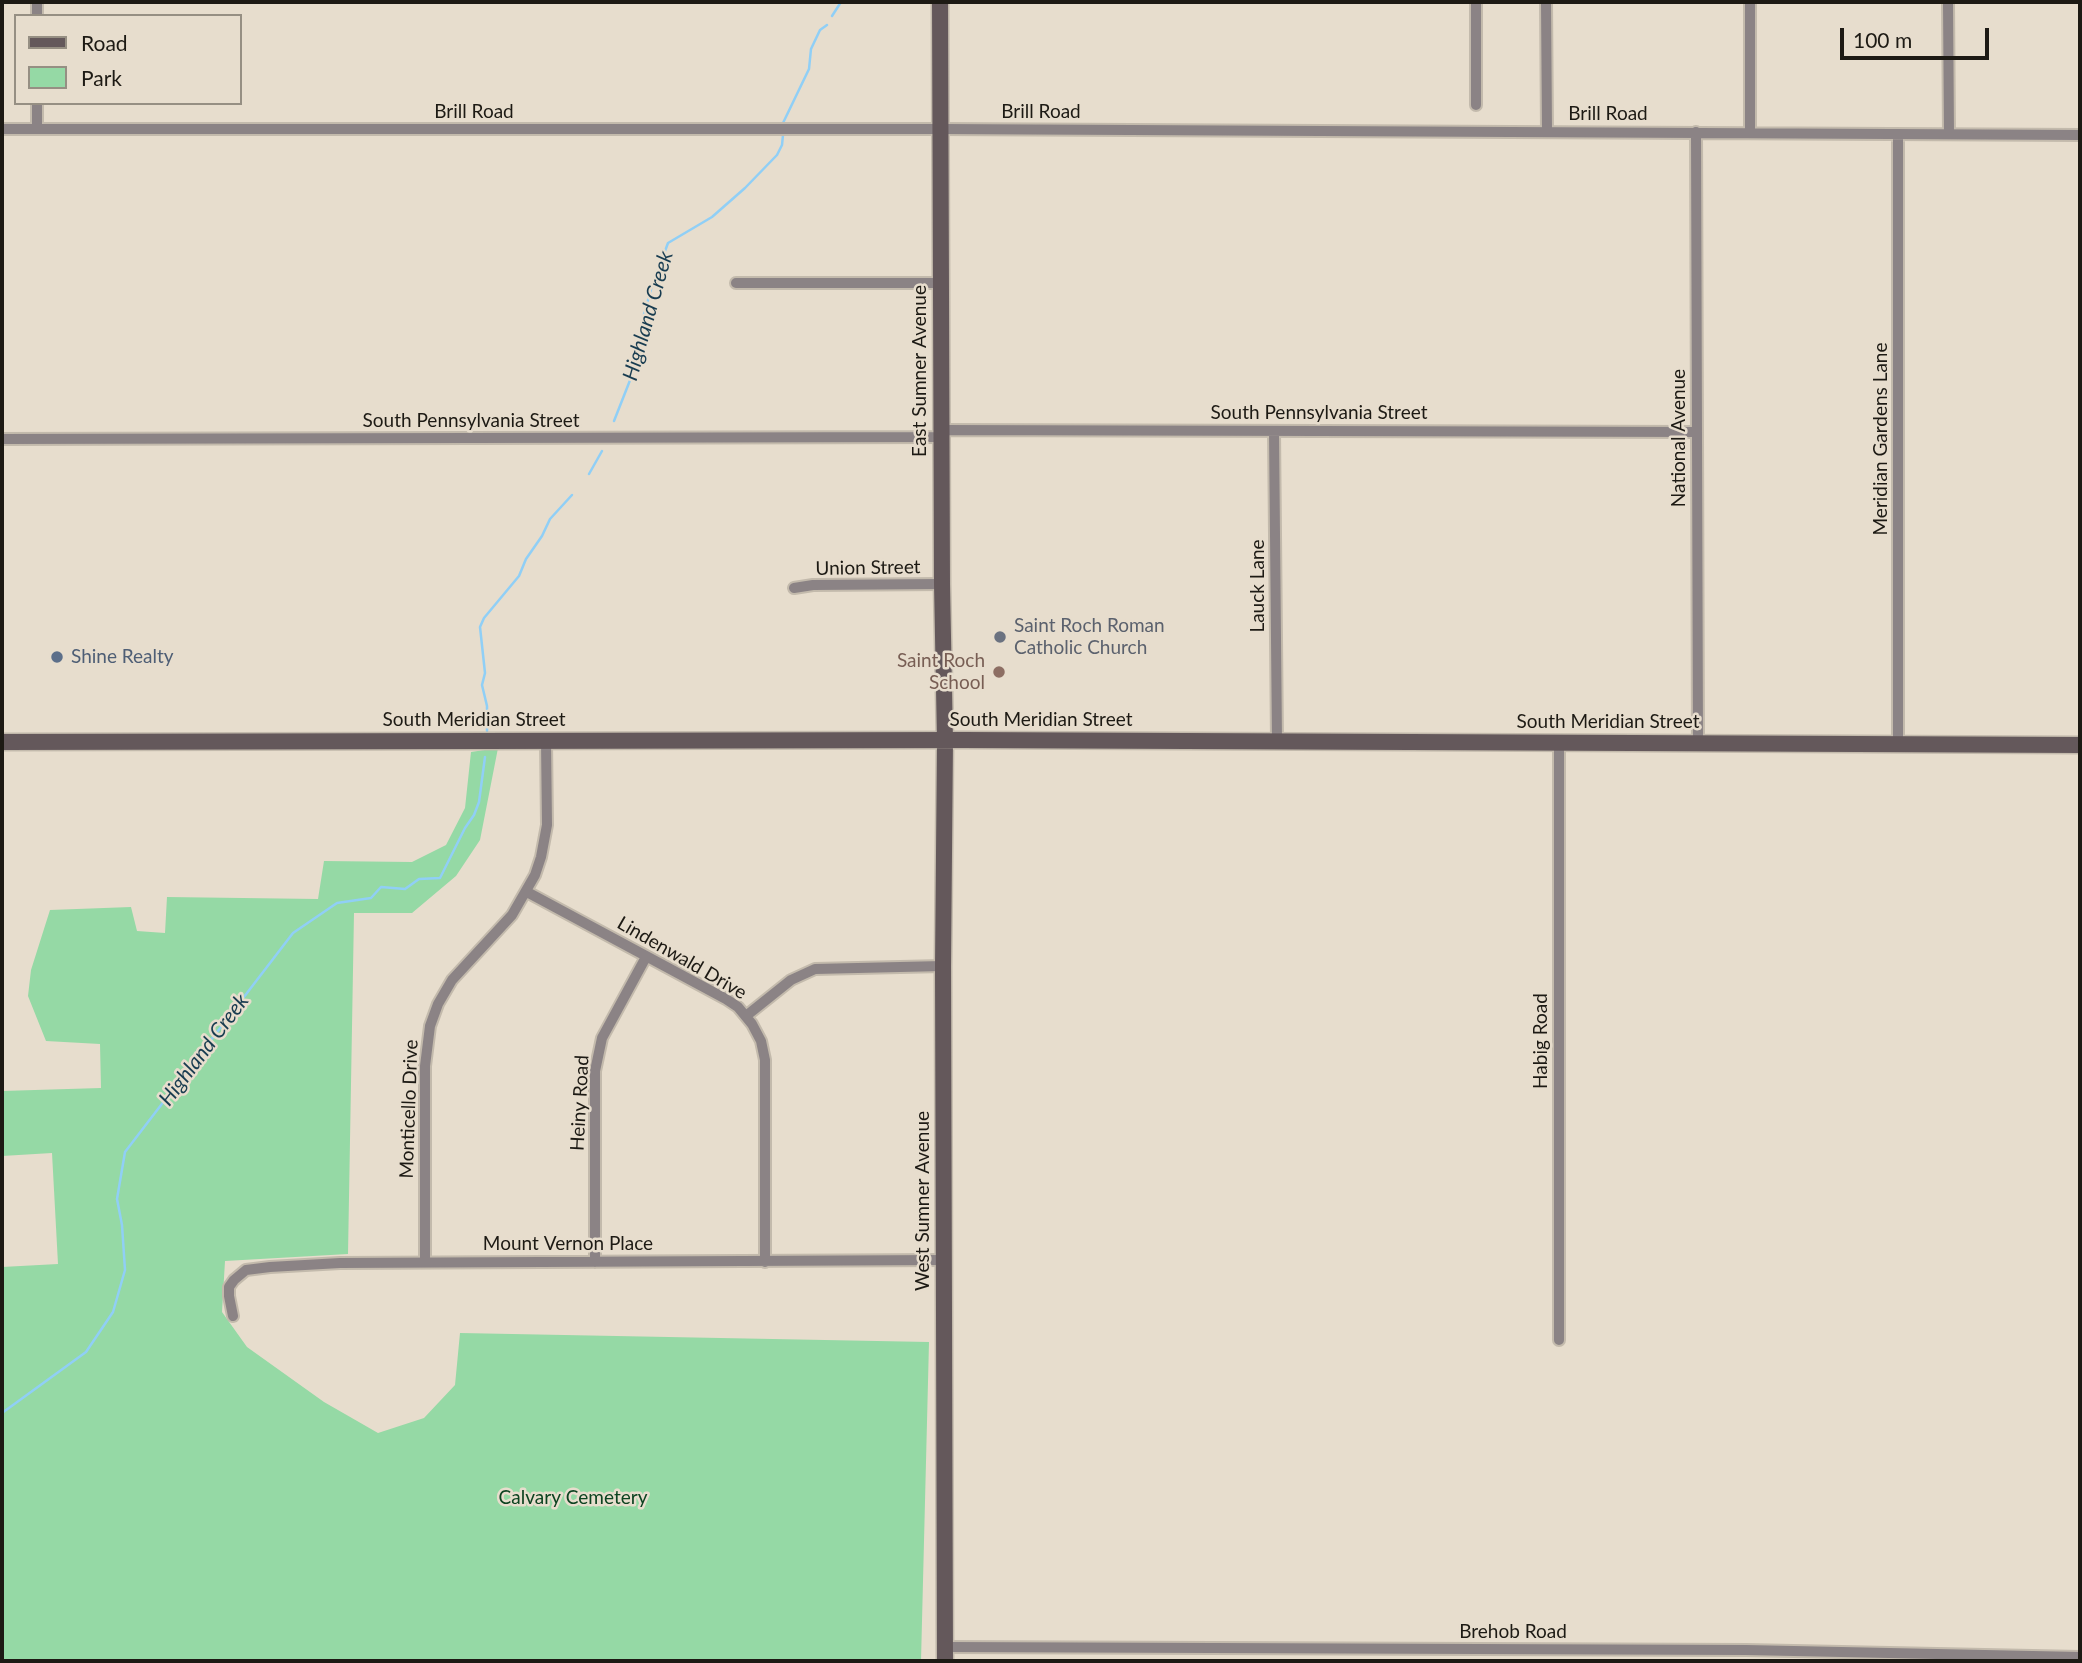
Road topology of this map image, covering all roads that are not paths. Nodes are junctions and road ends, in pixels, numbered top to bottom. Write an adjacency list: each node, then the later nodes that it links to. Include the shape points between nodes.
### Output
1 (940, 2): 10 (main road, East Sumner Avenue)
2 (1476, 2): 7 (street)
3 (1546, 2): 11 (street)
4 (1749, 2): 13 (street)
5 (1948, 2): 15 (street)
6 (37, 105): 9 (street)
7 (1476, 105)
8 (2, 129): 9 (street, Brill Road)
9 (37, 129): 10 (street, Brill Road)
10 (940, 129): 11 (street, Brill Road); 18 (main road, East Sumner Avenue)
11 (1547, 131): 12 (street, Brill Road)
12 (1696, 132): 13 (street, Brill Road); 20 (street, National Avenue)
13 (1750, 133): 14 (street, Brill Road)
14 (1898, 134): 15 (street, Brill Road); 31 (street, Meridian Gardens Lane)
15 (1949, 134): 16 (street, Brill Road)
16 (2080, 135)
17 (736, 283): 18 (street)
18 (941, 283): 21 (main road, East Sumner Avenue)
19 (1274, 431): 20 (street, South Pennsylvania Street); 21 (street, South Pennsylvania Street); 28 (street, Lauck Lane)
20 (1696, 432): 30 (street, National Avenue)
21 (941, 434): 22 (street, South Pennsylvania Street); 23 (main road, East Sumner Avenue)
22 (2, 439)
23 (942, 584): 24 (street, Union Street); 26 (main road, East Sumner Avenue)
24 (794, 588)
25 (546, 741): 26 (main road, South Meridian Street); 27 (main road, South Meridian Street); 33 (street, Monticello Drive, via 547,825)
26 (945, 741): 28 (main road, South Meridian Street); 35 (main road, West Sumner Avenue)
27 (2, 742)
28 (1277, 742): 29 (main road, South Meridian Street)
29 (1559, 743): 30 (main road, South Meridian Street); 42 (street, Habig Road)
30 (1698, 744): 31 (main road, South Meridian Street)
31 (1898, 745): 32 (main road, South Meridian Street)
32 (2080, 745)
33 (527, 892): 34 (street, Lindenwald Drive); 38 (street, Monticello Drive, via 512,915 452,980 430,1026 425,1066)
34 (646, 957): 36 (street, Lindenwald Drive, via 726,999); 39 (street, Heiny Road, via 602,1038 595,1071)
35 (943, 966): 36 (street, via 815,969 791,979); 37 (main road, West Sumner Avenue)
36 (746, 1016): 40 (street, Lindenwald Drive, via 761,1041 765,1060)
37 (944, 1260): 40 (street, Mount Vernon Place); 43 (main road, West Sumner Avenue)
38 (425, 1262): 39 (street, Mount Vernon Place); 41 (street, Mount Vernon Place, via 246,1270 229,1287)
39 (595, 1262): 40 (street, Mount Vernon Place)
40 (765, 1262)
41 (233, 1316)
42 (1559, 1340)
43 (945, 1654): 44 (street, Brehob Road, via 1734,1650)
44 (2080, 1657)

